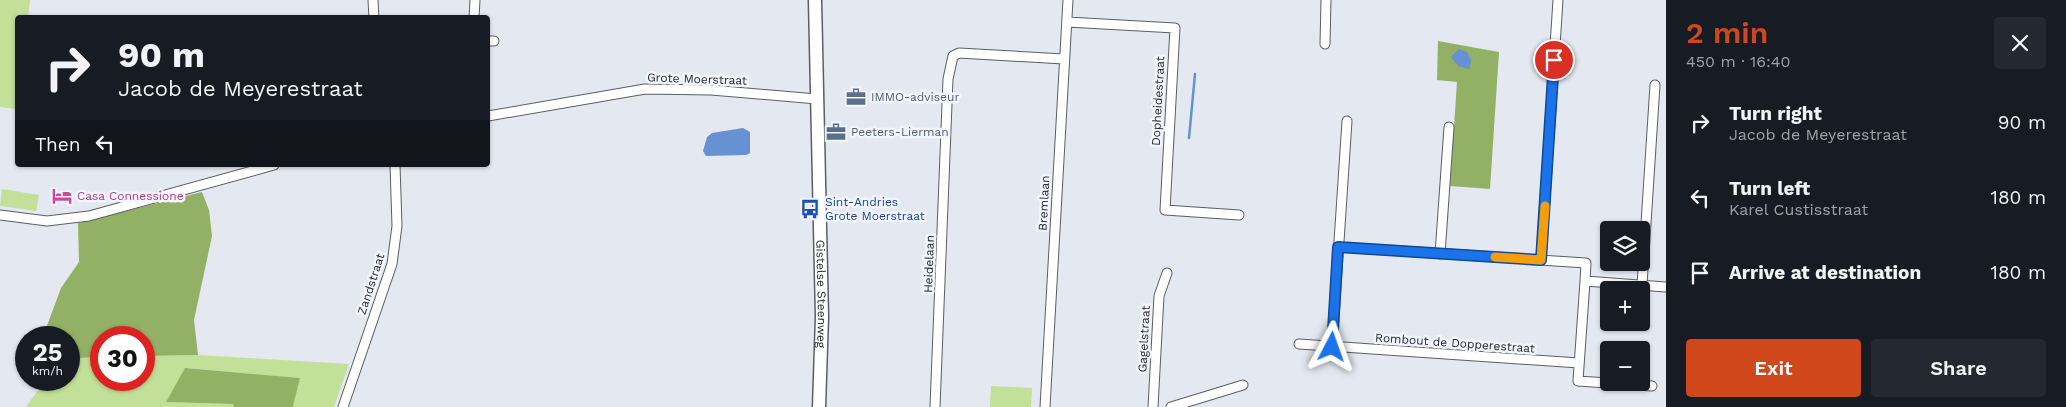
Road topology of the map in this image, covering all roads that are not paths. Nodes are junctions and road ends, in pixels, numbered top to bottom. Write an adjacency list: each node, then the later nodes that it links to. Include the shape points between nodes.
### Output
1 (373, 0): 7 (street)
2 (475, 0): 8 (street)
3 (815, 0): 13 (main road, Gistelse Steenweg)
4 (1068, 0): 9 (street, Bremlaan)
5 (1326, 0): 10 (street)
6 (1558, 0): 23 (street)
7 (374, 15)
8 (474, 15)
9 (1067, 22): 11 (street, Bremlaan); 20 (street, Dopheidestraat, via 1175,28 1165,210)
10 (1325, 44)
11 (1064, 59): 37 (street, Heidelaan, via 959,53 953,56 948,80); 38 (street, Bremlaan)
12 (1655, 85): 26 (street)
13 (817, 99): 14 (street, Grote Moerstraat, via 702,90 645,90); 36 (main road, Gistelse Steenweg, via 822,317)
14 (490, 116)
15 (1347, 121): 21 (street)
16 (1449, 127): 22 (street)
17 (267, 167): 19 (street, via 75,219 39,220)
18 (395, 167): 35 (street, Zandstraat, via 397,226 392,264)
19 (0, 215)
20 (1239, 215)
21 (1338, 247): 22 (street); 31 (street)
22 (1440, 254): 23 (street)
23 (1541, 260): 25 (street, via 1586,263)
24 (1167, 273): 39 (street, Gagelstraat, via 1159,296)
25 (1585, 281): 27 (street); 32 (street)
26 (1642, 281)
27 (1600, 282)
28 (1650, 286): 29 (street)
29 (1666, 287)
30 (1299, 344): 31 (street, Rombout de Dopperestraat)
31 (1332, 347): 32 (street, Rombout de Dopperestraat)
32 (1580, 363): 34 (street, via 1578,381)
33 (1243, 385): 40 (street)
34 (1652, 386)
35 (344, 407)
36 (819, 407)
37 (935, 407)
38 (1045, 407)
39 (1153, 407)
40 (1171, 407)

